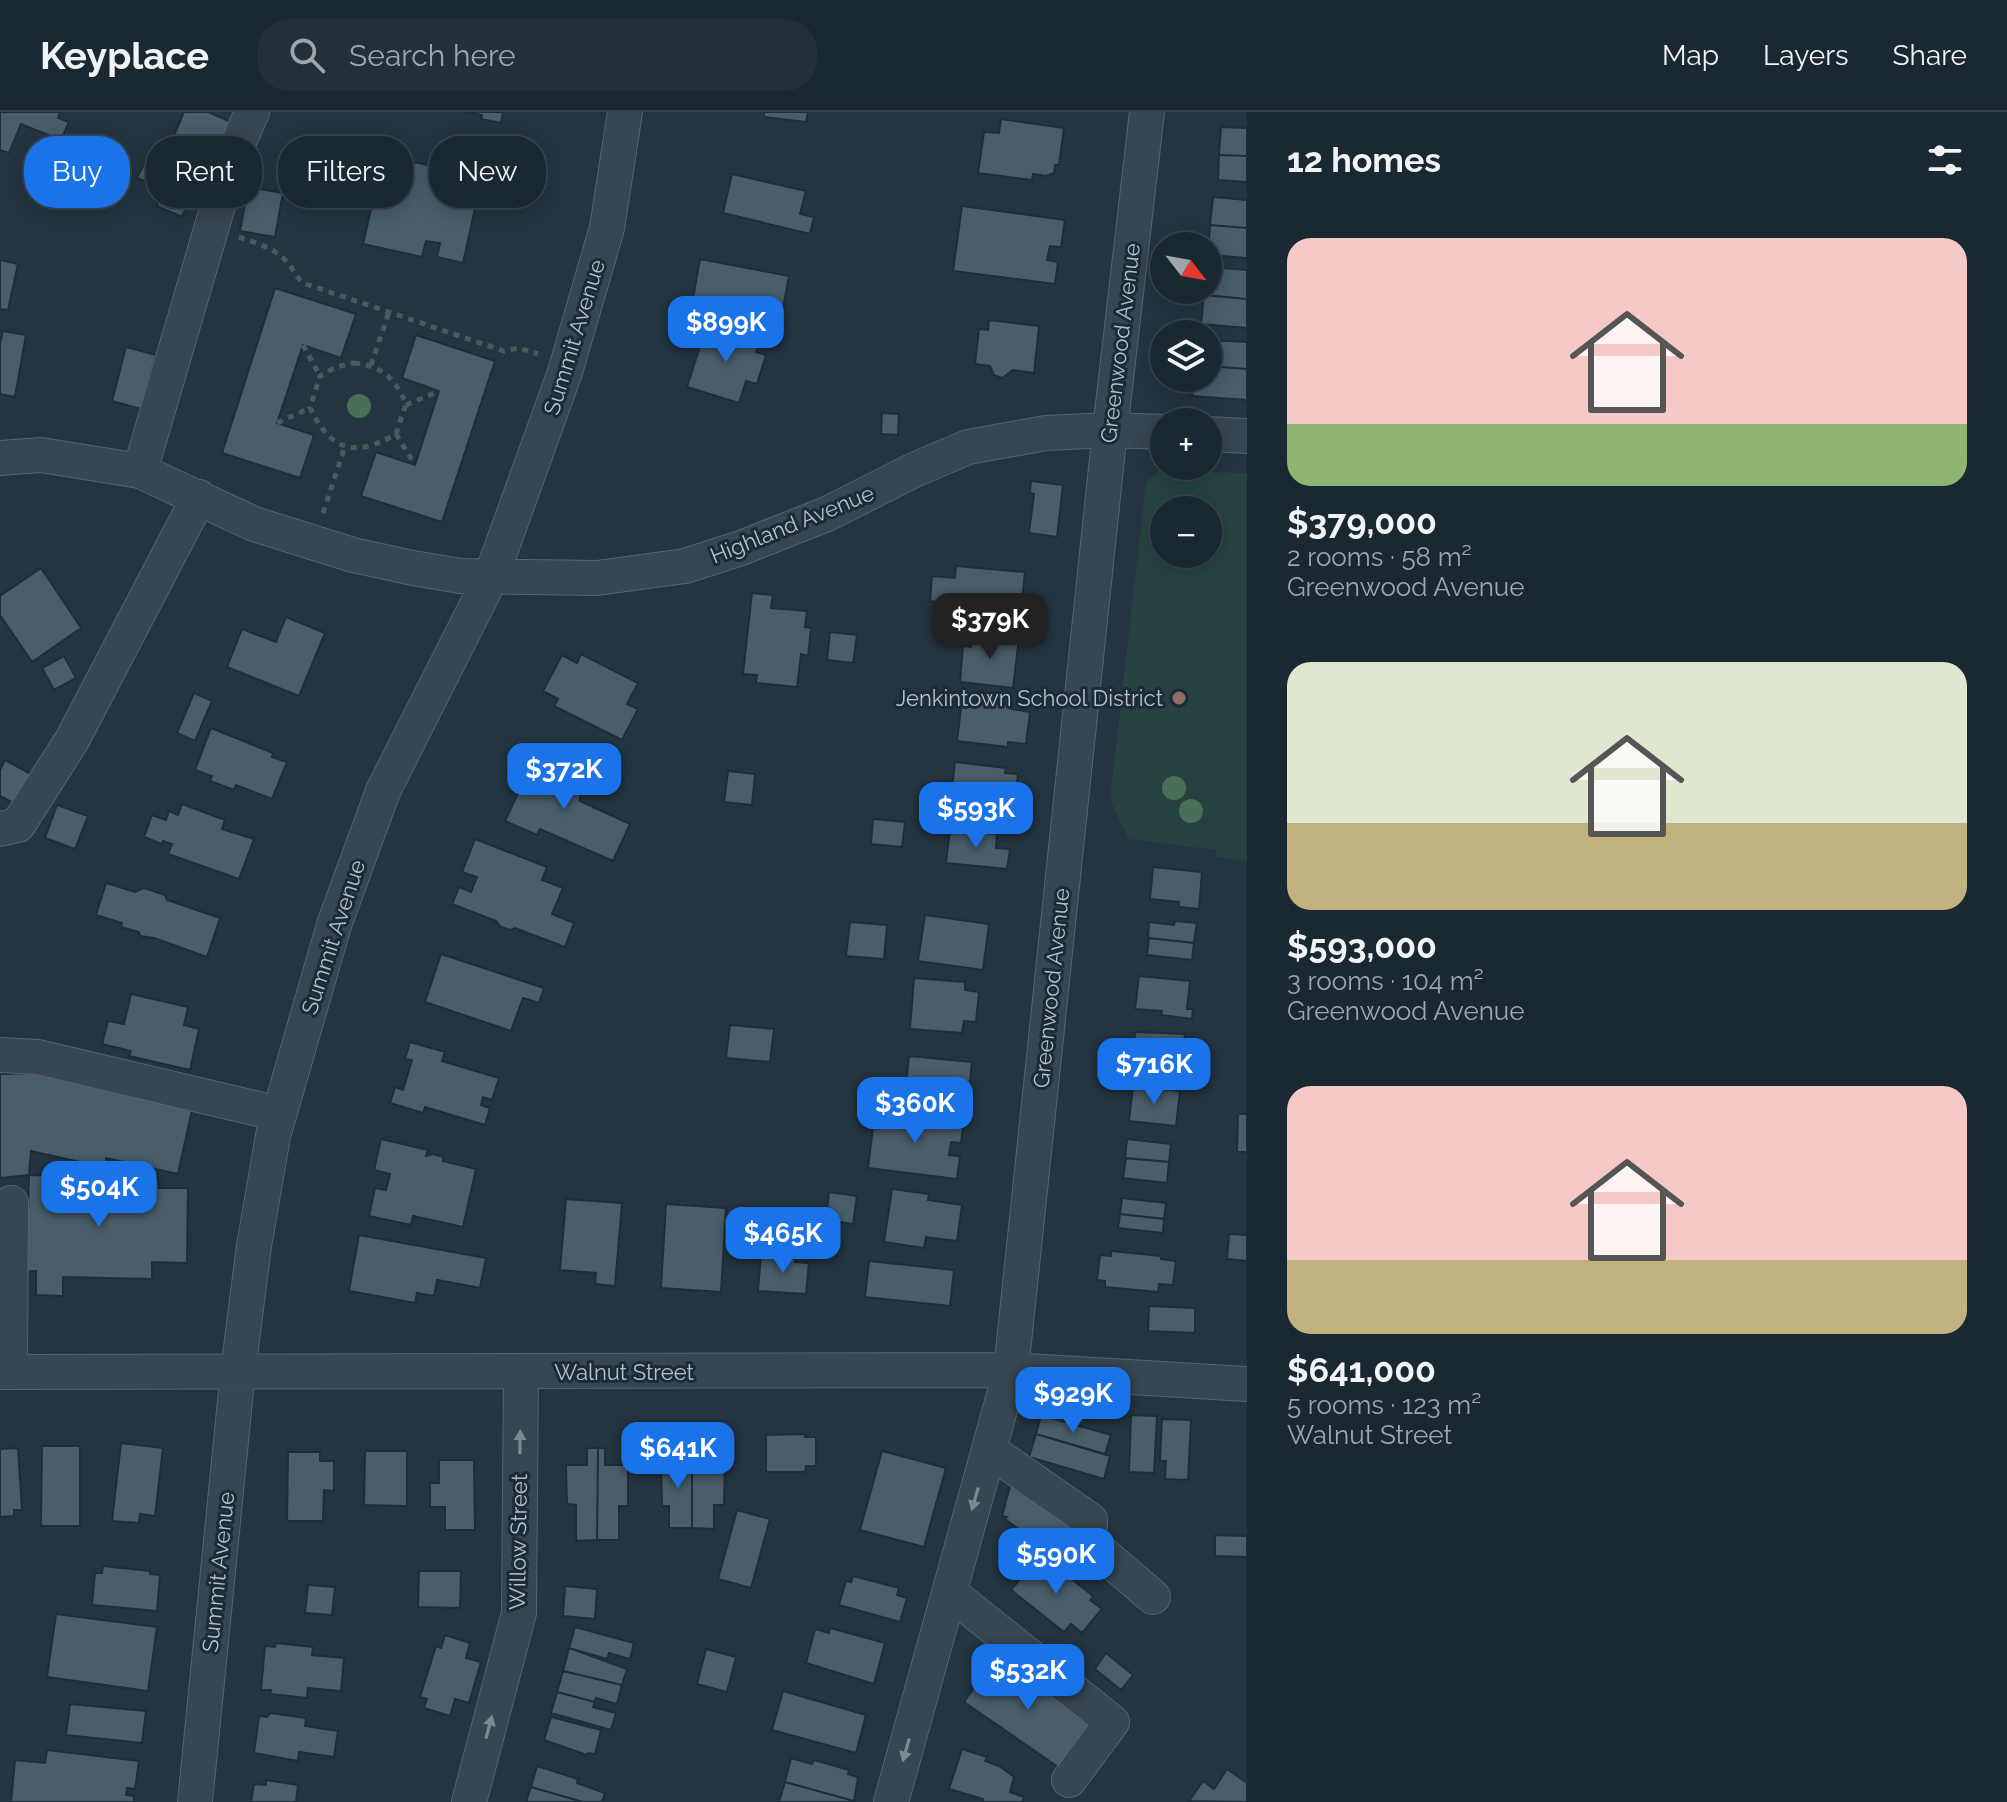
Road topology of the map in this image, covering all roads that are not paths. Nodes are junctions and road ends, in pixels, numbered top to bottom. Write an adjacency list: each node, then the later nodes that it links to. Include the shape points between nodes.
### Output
1 (252, 112): 9 (street, via 232,158)
2 (625, 112): 11 (street, Summit Avenue, via 607,228 578,329)
3 (1147, 112): 4 (street, Greenwood Avenue)
4 (1110, 430): 5 (street, Highland Avenue); 11 (street, Highland Avenue, via 1046,433 968,447 827,514 685,566 597,578); 16 (street, Greenwood Avenue)
5 (1150, 431)
6 (1222, 435): 7 (street)
7 (1247, 436)
8 (0, 458): 9 (street, Highland Avenue, via 41,455)
9 (140, 471): 10 (street, Highland Avenue)
10 (199, 497): 11 (street, Highland Avenue, via 254,524 353,555); 12 (street, via 72,740 18,825)
11 (491, 577): 14 (street, Summit Avenue, via 383,791 334,925)
12 (0, 829)
13 (0, 1055): 14 (street, via 38,1057)
14 (279, 1114): 17 (street, Summit Avenue)
15 (11, 1203): 18 (street, via 22,1283)
16 (1011, 1370): 19 (street, Walnut Street); 20 (street, Walnut Street); 21 (street, Greenwood Avenue)
17 (238, 1371): 18 (street, Walnut Street); 19 (street, Walnut Street); 25 (street, Summit Avenue)
18 (5, 1372)
19 (521, 1372): 26 (street, Willow Street, one-way to 19, via 519,1613)
20 (1247, 1384)
21 (989, 1450): 22 (street, Greenwood Avenue, one-way to 22); 23 (street, via 1090,1520 1089,1542)
22 (949, 1592): 24 (street, via 1112,1722); 27 (street, Greenwood Avenue, one-way to 27)
23 (1153, 1597)
24 (1069, 1780)
25 (195, 1802)
26 (469, 1802)
27 (891, 1802)

